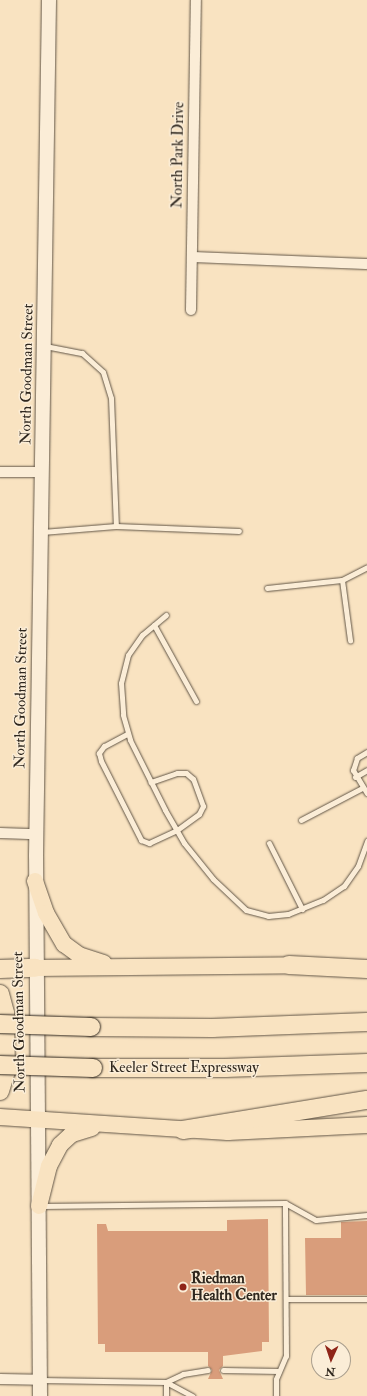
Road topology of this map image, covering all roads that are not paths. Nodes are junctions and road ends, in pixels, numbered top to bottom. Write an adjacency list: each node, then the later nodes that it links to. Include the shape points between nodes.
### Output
1 (49, 0): 6 (main road, North Goodman Street)
2 (196, 0): 3 (street, North Park Drive)
3 (192, 257): 4 (street); 5 (street, North Park Drive)
4 (367, 264)
5 (191, 310)
6 (44, 345): 8 (main road, North Goodman Street); 9 (lane, via 82,354 103,372 111,398)
7 (0, 472): 8 (street)
8 (42, 472): 11 (main road, North Goodman Street)
9 (116, 526): 10 (lane); 11 (lane)
10 (239, 531)
11 (42, 532): 29 (main road, North Goodman Street)
12 (367, 567): 13 (lane)
13 (342, 580): 14 (lane); 17 (lane)
14 (267, 588)
15 (166, 615): 16 (lane)
16 (154, 625): 18 (lane); 19 (lane, via 134,644 122,672 121,696)
17 (350, 640)
18 (196, 701)
19 (127, 734): 23 (lane); 27 (lane, via 104,746 100,753 141,840 158,842)
20 (367, 752): 22 (lane, via 354,762)
21 (367, 770): 22 (lane)
22 (356, 777): 24 (lane)
23 (151, 782): 27 (lane); 27 (lane, via 177,773 186,773 193,779 203,806 193,820)
24 (362, 788): 25 (lane); 26 (lane)
25 (367, 793)
26 (301, 820)
27 (177, 830): 33 (lane, via 205,869 242,907 274,916)
28 (0, 833): 29 (street)
29 (36, 834): 32 (main road, North Goodman Street)
30 (367, 841): 33 (lane, via 358,866 344,886)
31 (269, 843): 33 (lane)
32 (35, 881): 36 (main road, via 46,913 64,944 79,955); 37 (main road, North Goodman Street)
33 (302, 909)
34 (367, 963): 35 (main road)
35 (289, 965): 36 (main road); 38 (highway)
36 (123, 967): 37 (main road)
37 (35, 968): 39 (highway); 48 (main road, North Goodman Street)
38 (367, 968)
39 (0, 969)
40 (0, 994): 45 (highway, via 5,1013 6,1071)
41 (367, 1022): 42 (highway, bridge, via 220,1028)
42 (0, 1024)
43 (367, 1063): 44 (highway, Keeler Street Expressway, bridge, via 225,1068)
44 (0, 1065)
45 (0, 1091)
46 (367, 1100): 51 (highway)
47 (0, 1118): 48 (main road)
48 (37, 1121): 50 (main road); 53 (main road, North Goodman Street)
49 (367, 1125): 51 (main road, via 275,1132)
50 (109, 1126): 51 (main road); 53 (main road, via 84,1130 63,1141 49,1166)
51 (183, 1130)
52 (285, 1203): 53 (lane); 54 (lane, via 316,1220); 55 (lane)
53 (39, 1206): 61 (main road, North Goodman Street)
54 (367, 1216)
55 (287, 1299): 56 (lane); 59 (lane, via 286,1356)
56 (367, 1299)
57 (208, 1370): 62 (lane, via 183,1374)
58 (223, 1370): 59 (lane)
59 (279, 1371): 66 (lane)
60 (0, 1379): 61 (street)
61 (40, 1380): 62 (lane); 63 (main road, North Goodman Street)
62 (166, 1382): 64 (lane); 65 (lane)
63 (40, 1396)
64 (166, 1396)
65 (192, 1396)
66 (276, 1396)

